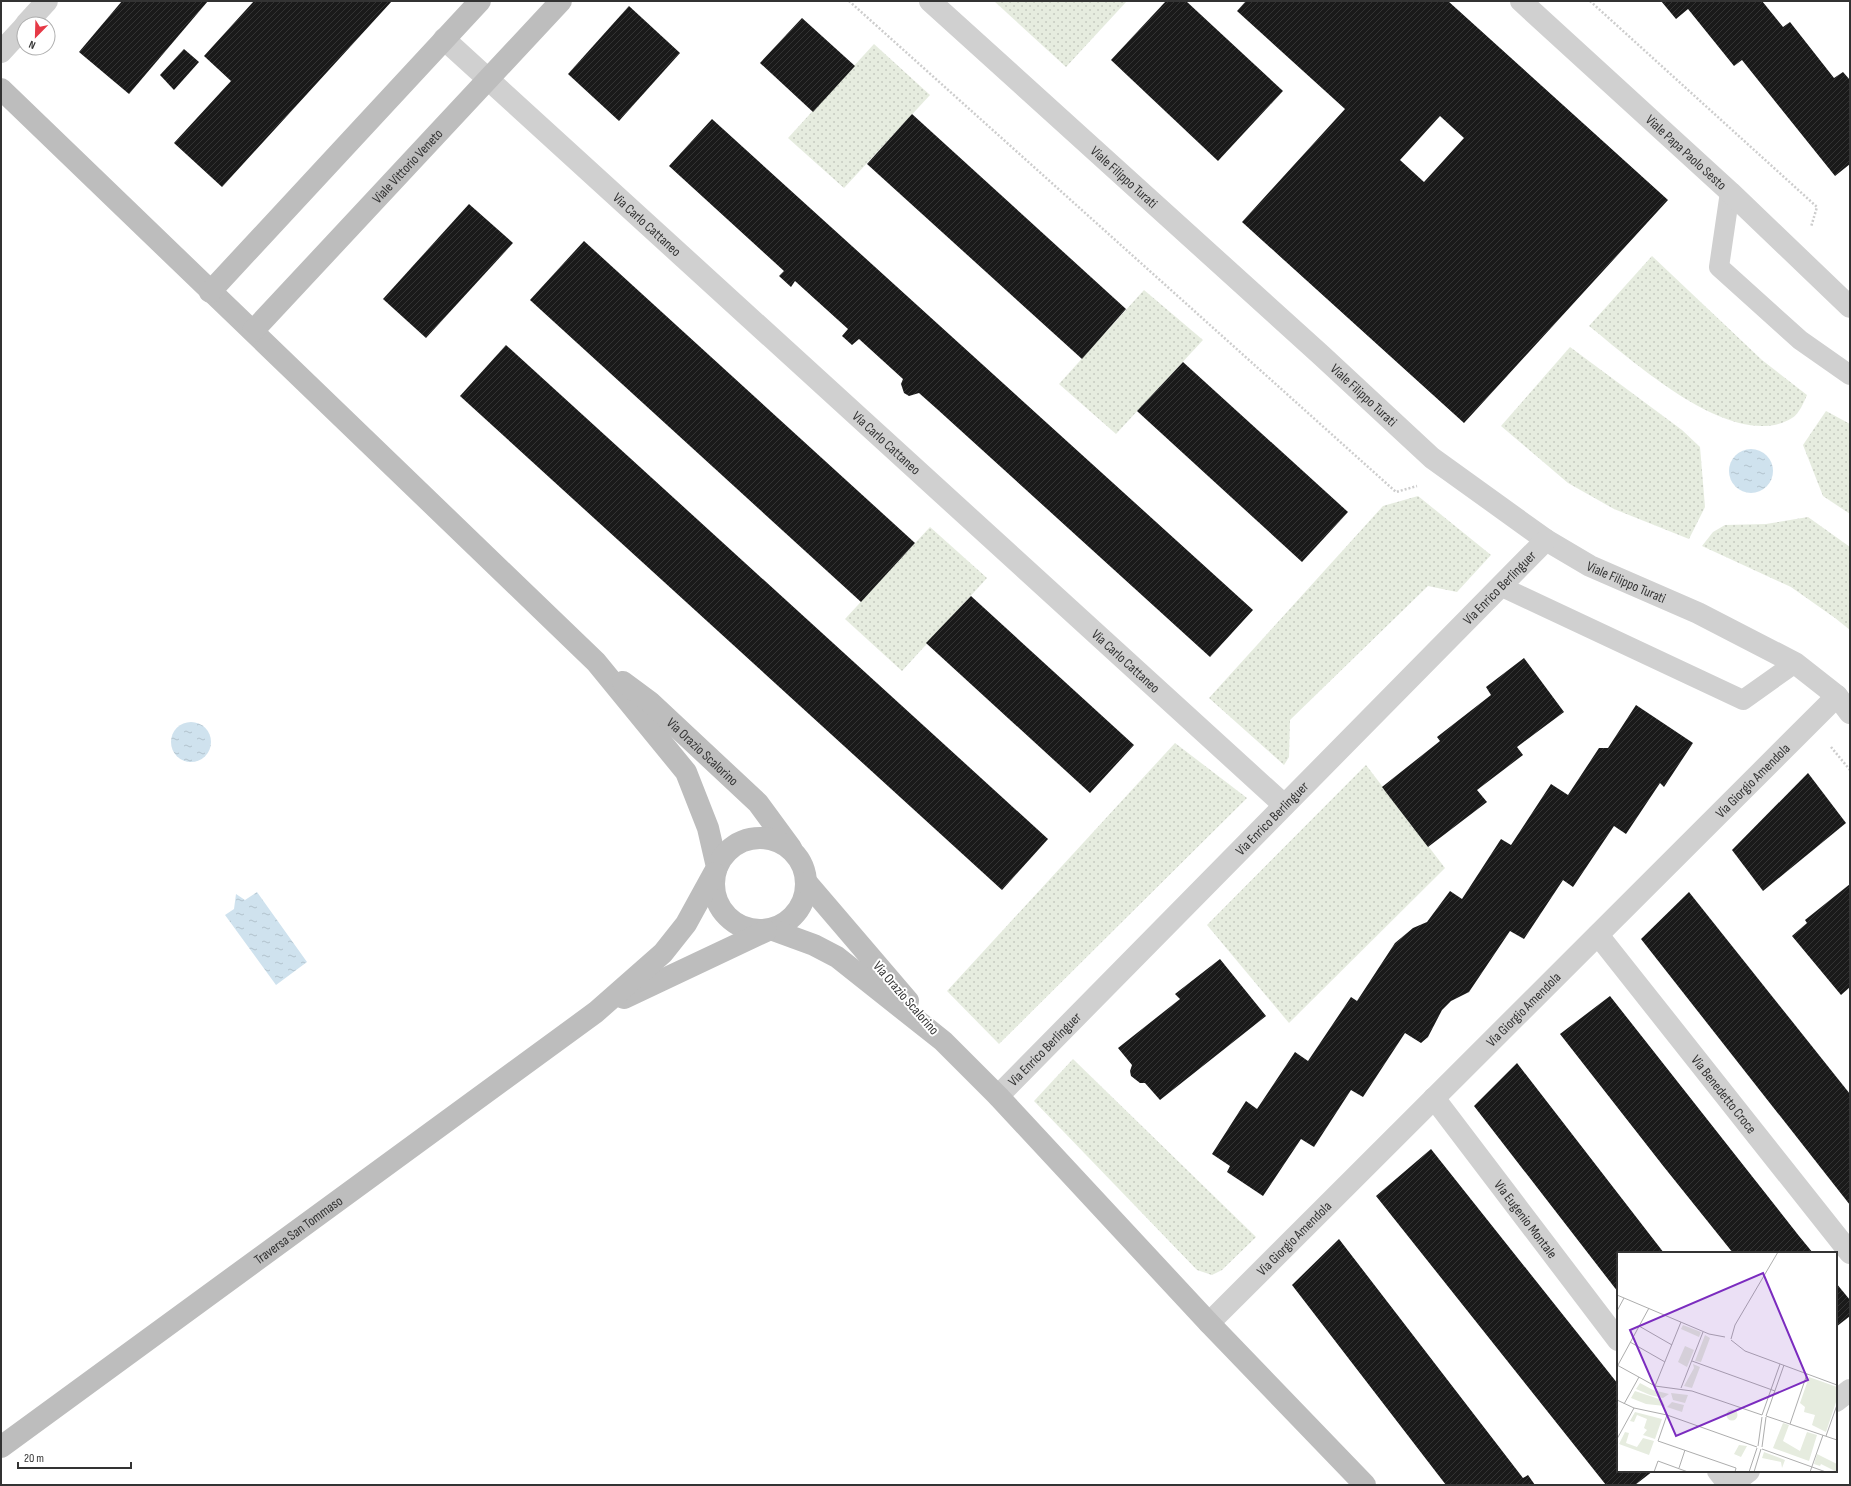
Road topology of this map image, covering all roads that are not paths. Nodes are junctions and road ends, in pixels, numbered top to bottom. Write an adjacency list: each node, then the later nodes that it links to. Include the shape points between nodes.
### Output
1 (47, 1): 6 (street)
2 (480, 1): 8 (main road)
3 (561, 1): 10 (main road, Viale Vittorio Veneto)
4 (930, 1): 17 (street, Viale Filippo Turati, via 1432,458)
5 (1521, 1): 12 (street, Viale Papa Paolo Sesto)
6 (33, 16)
7 (16, 36): 9 (street)
8 (444, 40): 10 (street, Via Carlo Cattaneo); 13 (main road)
9 (1, 52)
10 (488, 80): 15 (main road, Viale Vittorio Veneto); 22 (street, Via Carlo Cattaneo)
11 (1, 89): 13 (main road)
12 (1730, 192): 14 (street, Viale Papa Paolo Sesto); 16 (lane, via 1719,267 1800,340)
13 (210, 292): 15 (main road)
14 (1846, 297)
15 (253, 331): 19 (main road)
16 (1850, 374)
17 (1546, 540): 18 (street, Via Enrico Berlinguer); 20 (street, Viale Filippo Turati, via 1590,566 1698,613)
18 (1500, 586): 20 (lane, via 1743,700); 22 (street, Via Enrico Berlinguer)
19 (596, 662): 23 (main road, Via Orazio Scalorino, via 650,702 758,803); 24 (main road, via 686,772 708,828)
20 (1795, 662): 21 (street, Viale Filippo Turati)
21 (1844, 704): 27 (street, Via Giorgio Amendola)
22 (1284, 805): 30 (street, Via Enrico Berlinguer)
23 (796, 854): 24 (main road, via 783,844 768,838 753,838 737,843 725,853); 25 (main road, via 804,867)
24 (716, 870): 26 (main road, via 715,896 725,916 744,928); 28 (main road, via 686,924 663,954)
25 (807, 883): 26 (main road, via 805,899 799,912 787,923); 29 (main road, Via Orazio Scalorino)
26 (770, 931): 28 (main road); 29 (main road, via 814,945 837,957)
27 (1598, 935): 31 (street, Via Giorgio Amendola); 32 (street, Via Benedetto Croce)
28 (596, 1012): 37 (main road, Traversa San Tommaso)
29 (943, 1041): 30 (main road)
30 (998, 1096): 33 (main road)
31 (1434, 1098): 33 (street, Via Giorgio Amendola); 34 (street, Via Eugenio Montale)
32 (1850, 1253)
33 (1209, 1323): 40 (main road)
34 (1617, 1339)
35 (1850, 1390): 36 (street)
36 (1837, 1400)
37 (1, 1447)
38 (1719, 1472): 41 (street)
39 (1748, 1472): 41 (street)
40 (1365, 1485)
41 (1730, 1485)

